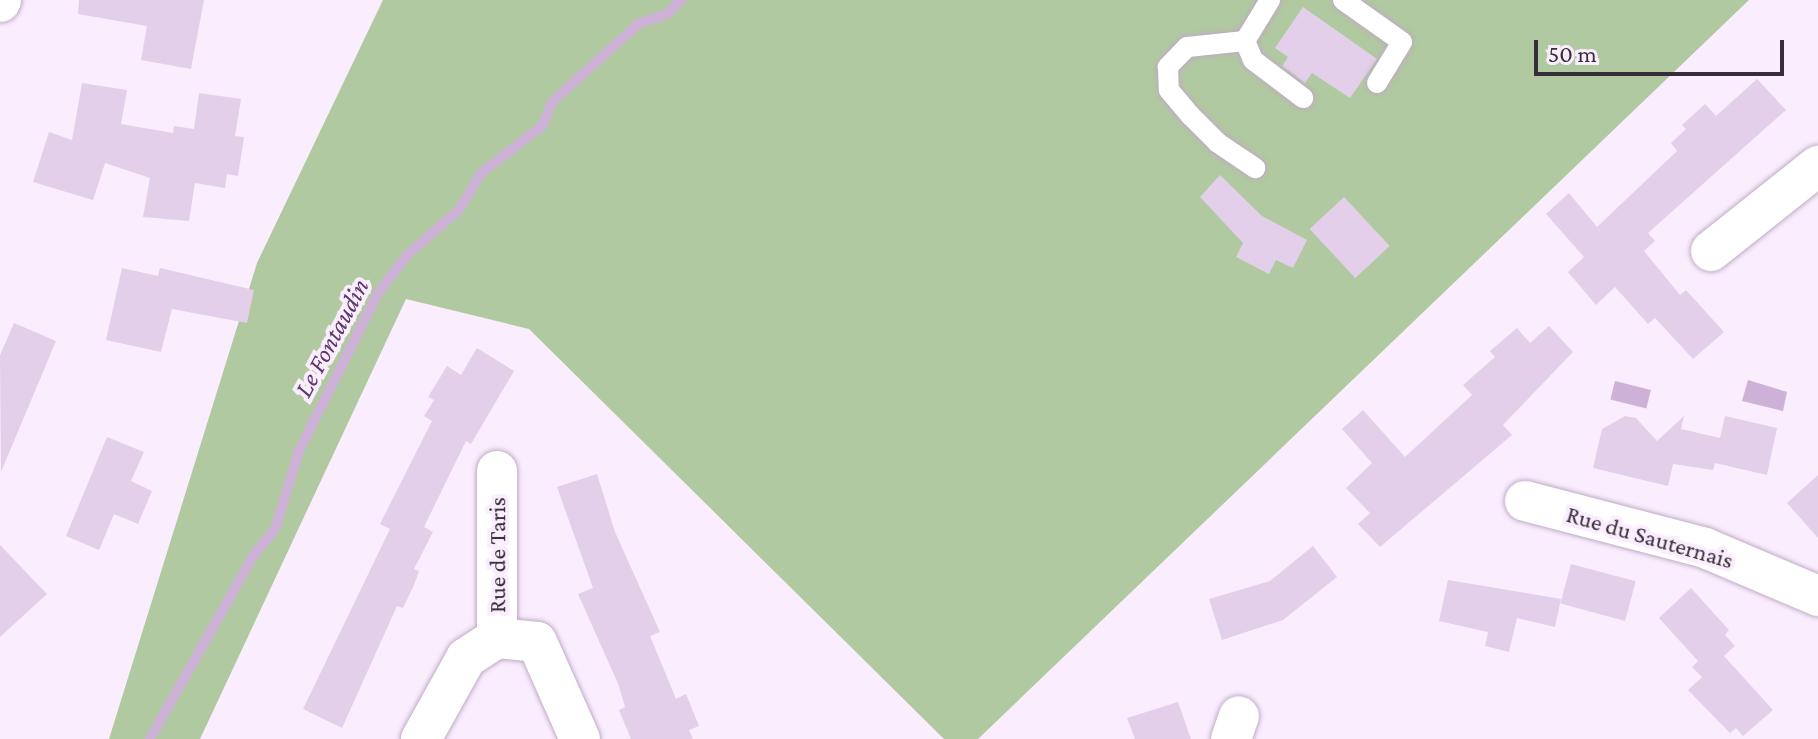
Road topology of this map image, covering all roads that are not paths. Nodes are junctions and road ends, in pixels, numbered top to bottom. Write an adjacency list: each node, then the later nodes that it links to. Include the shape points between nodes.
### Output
1 (1270, 0): 3 (lane)
2 (1343, 0): 4 (lane, via 1402,42)
3 (1245, 41): 5 (lane, via 1253,60); 7 (lane, via 1187,47 1168,67 1168,78 1169,90 1190,115 1218,143)
4 (1377, 83)
5 (1303, 98)
6 (1818, 166): 8 (street)
7 (1255, 168)
8 (1711, 251)
9 (497, 471): 12 (street, Rue de Taris)
10 (1525, 501): 11 (street, Rue du Sauternais, via 1705,548)
11 (1818, 596)
12 (497, 638): 13 (street, via 466,658); 14 (street, via 537,642)
13 (421, 739)
14 (580, 739)

